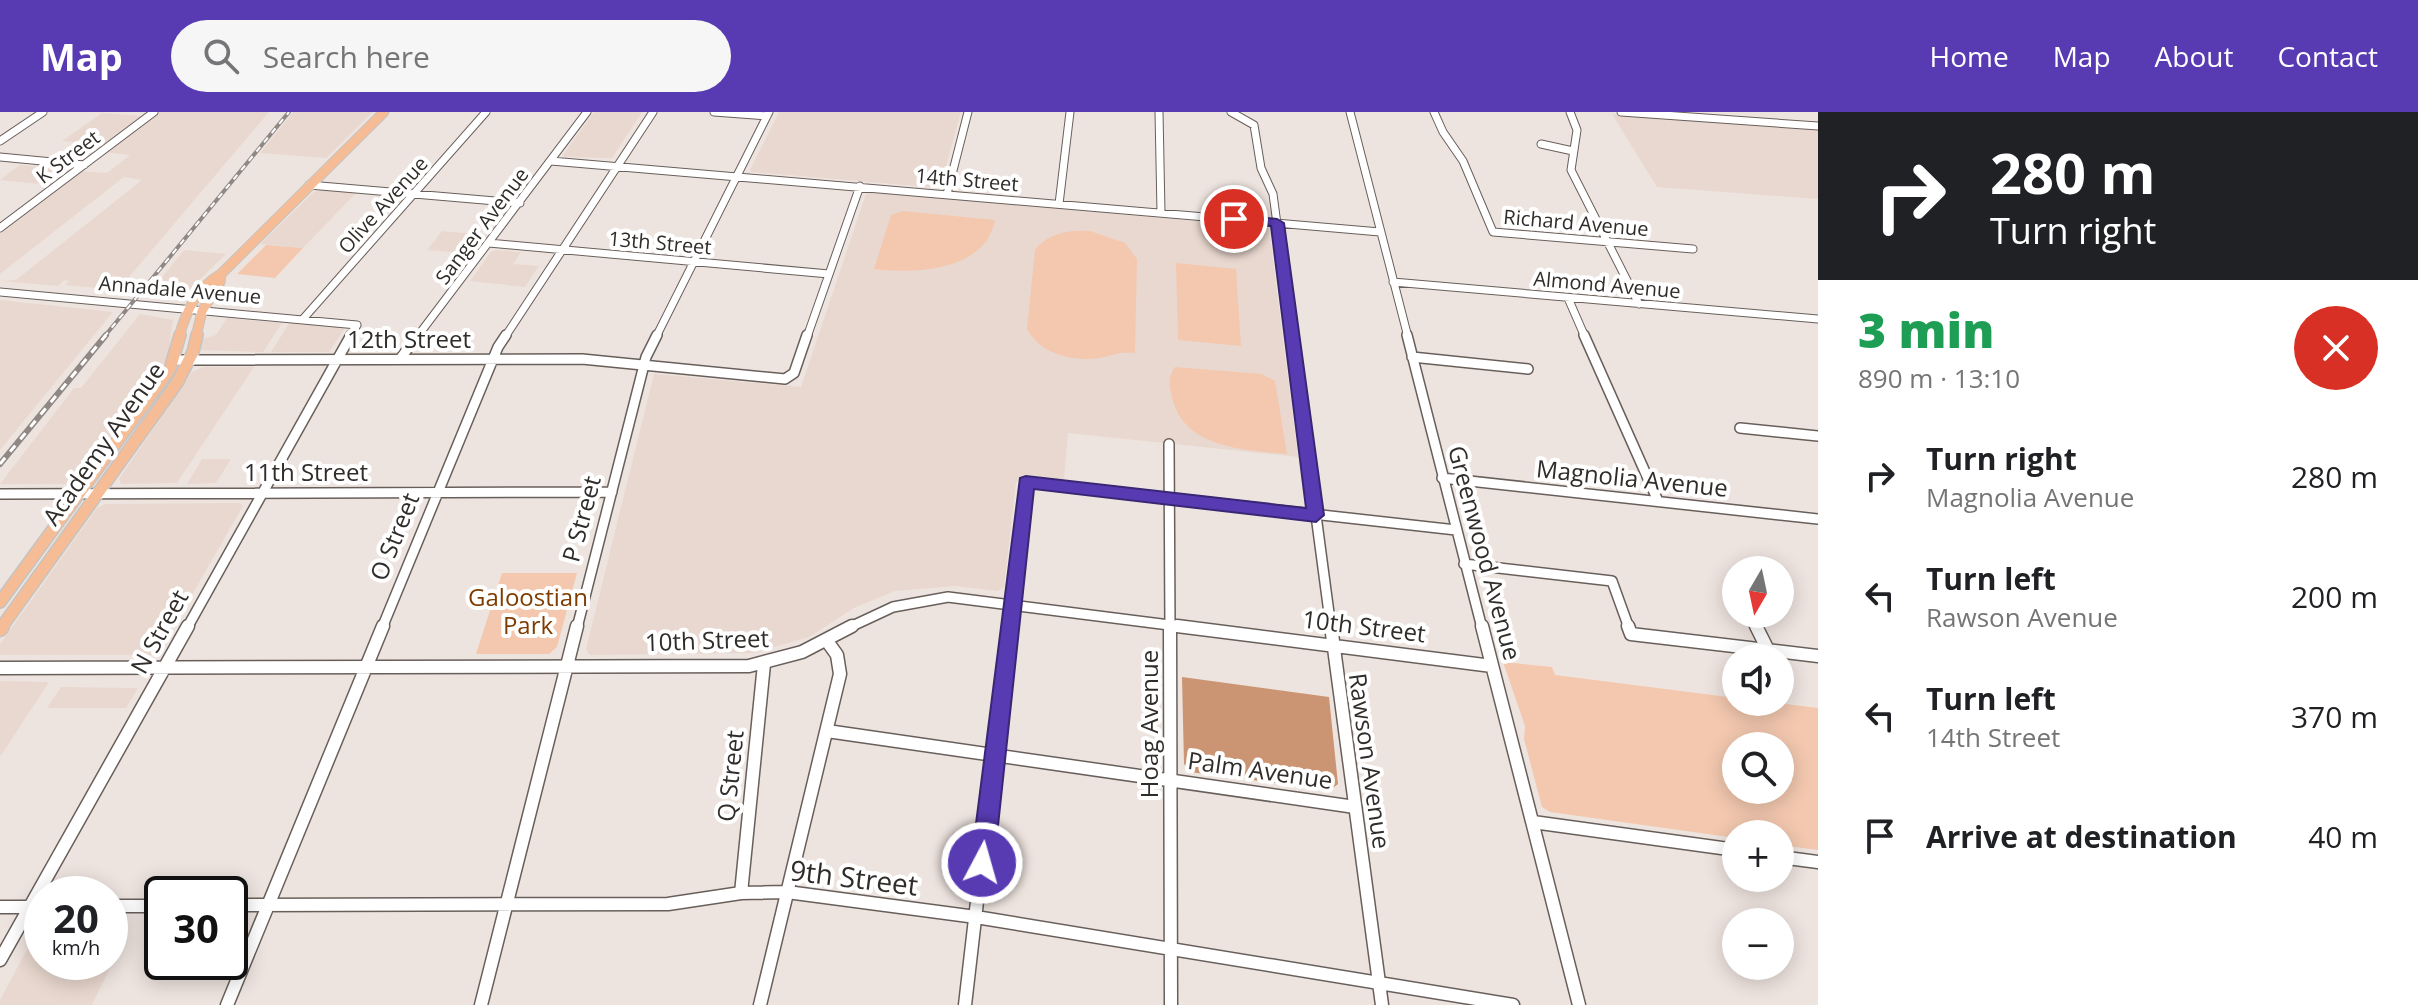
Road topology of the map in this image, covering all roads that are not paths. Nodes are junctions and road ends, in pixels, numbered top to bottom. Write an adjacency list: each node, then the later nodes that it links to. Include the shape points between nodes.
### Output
1 (43, 112): 19 (street)
2 (154, 112): 24 (street, K Street)
3 (384, 112): 27 (main road, Academy Avenue)
4 (486, 112): 29 (street, Olive Avenue)
5 (587, 112): 23 (street, Sanger Avenue)
6 (653, 112): 25 (street, O Street)
7 (714, 112): 16 (street)
8 (968, 112): 30 (street)
9 (1070, 112): 32 (street)
10 (1159, 112): 33 (street)
11 (1231, 112): 34 (street, Rawson Avenue, via 1248,119 1256,130)
12 (1350, 112): 36 (street, Greenwood Avenue)
13 (1434, 112): 37 (street, Richard Avenue, via 1463,161 1493,232)
14 (1570, 112): 21 (street, via 1579,134)
15 (1621, 112): 17 (street)
16 (768, 114): 26 (street, P Street)
17 (1671, 114): 18 (street)
18 (1818, 126)
19 (0, 141)
20 (1541, 144): 21 (street)
21 (1573, 151): 37 (street, via 1571,170)
22 (0, 157): 24 (street)
23 (551, 161): 25 (street, 14th Street); 31 (street, Sanger Avenue)
24 (84, 165): 35 (street, K Street)
25 (616, 167): 26 (street, 14th Street); 40 (street, O Street)
26 (736, 176): 28 (street, 14th Street); 41 (street, P Street)
27 (309, 185): 29 (street); 42 (main road, Academy Avenue)
28 (860, 186): 30 (street, 14th Street); 43 (street)
29 (413, 194): 31 (street); 50 (street, Olive Avenue)
30 (947, 194): 32 (street, 14th Street)
31 (520, 203): 38 (street, Sanger Avenue)
32 (1059, 204): 33 (street, 14th Street)
33 (1161, 212): 34 (street, 14th Street)
34 (1277, 223): 36 (street, 14th Street); 75 (street, Rawson Avenue)
35 (0, 228)
36 (1380, 232): 44 (street, Greenwood Avenue)
37 (1608, 242): 39 (street, Richard Avenue); 47 (street)
38 (489, 243): 40 (street, 13th Street); 54 (street, Sanger Avenue)
39 (1693, 249)
40 (561, 250): 41 (street, 13th Street); 58 (street, O Street)
41 (693, 262): 43 (street, 13th Street); 59 (street, P Street)
42 (221, 274): 48 (main road, Academy Avenue, via 207,282); 49 (main road, Academy Avenue)
43 (829, 274): 59 (street, via 790,378)
44 (1393, 282): 46 (street, Almond Avenue); 53 (street, Greenwood Avenue)
45 (0, 292): 48 (street, Annadale Avenue)
46 (1568, 298): 47 (street, Almond Avenue); 74 (street)
47 (1639, 304): 51 (street, Almond Avenue)
48 (188, 310): 49 (street, Annadale Avenue); 55 (main road, Academy Avenue)
49 (202, 311): 50 (street, Annadale Avenue); 56 (main road, Academy Avenue)
50 (303, 319): 52 (street, Annadale Avenue)
51 (1818, 319)
52 (357, 325): 57 (street, N Street)
53 (1412, 357): 60 (street); 66 (street, Greenwood Avenue)
54 (400, 359): 57 (street, 12th Street); 58 (street, 12th Street)
55 (174, 360): 56 (street, 12th Street); 61 (main road, Academy Avenue)
56 (190, 360): 57 (street, 12th Street); 63 (main road, Academy Avenue)
57 (338, 360): 68 (street, N Street)
58 (493, 360): 59 (street, 12th Street); 69 (street, O Street)
59 (644, 364): 67 (street, P Street)
60 (1528, 369)
61 (154, 392): 63 (main road, via 157,399); 71 (main road, Academy Avenue)
62 (1740, 428): 64 (street)
63 (143, 430): 72 (main road, Academy Avenue)
64 (1818, 436)
65 (1169, 444): 73 (street, Hoag Avenue)
66 (1442, 478): 74 (street, Magnolia Avenue); 77 (street, Greenwood Avenue)
67 (612, 492): 69 (street, 11th Street); 89 (street, P Street)
68 (264, 493): 69 (street, 11th Street); 72 (street, 11th Street); 93 (street, N Street)
69 (437, 493): 91 (street, O Street)
70 (0, 494): 71 (street, 11th Street)
71 (80, 494): 72 (street, 11th Street); 79 (main road, Academy Avenue)
72 (97, 494): 82 (main road, Academy Avenue)
73 (1169, 499): 75 (street); 80 (street, via 1026,482); 81 (street, Hoag Avenue)
74 (1658, 501): 76 (street, Magnolia Avenue)
75 (1316, 515): 77 (street); 84 (street, Rawson Avenue)
76 (1818, 519)
77 (1456, 530): 78 (street, Greenwood Avenue)
78 (1464, 564): 85 (street, via 1612,581 1631,634); 90 (street, Greenwood Avenue)
79 (0, 602)
80 (1012, 605): 81 (street, 10th Street); 83 (street, 10th Street, via 960,597 914,599 867,615); 95 (street)
81 (1172, 624): 84 (street, 10th Street); 96 (street, Hoag Avenue)
82 (0, 629)
83 (827, 641): 88 (street, 10th Street); 94 (street, via 837,655 840,674)
84 (1333, 645): 90 (street, 10th Street); 97 (street, Rawson Avenue)
85 (1722, 645)
86 (1794, 653): 87 (street)
87 (1818, 656)
88 (764, 664): 89 (street, 10th Street); 104 (street, Q Street)
89 (567, 666): 91 (street, 10th Street); 105 (street, P Street)
90 (1492, 666): 98 (street, Greenwood Avenue)
91 (366, 667): 93 (street, 10th Street); 107 (street, O Street)
92 (0, 668): 93 (street, 10th Street)
93 (165, 668): 102 (street, N Street)
94 (827, 731): 95 (street, Palm Avenue); 103 (street)
95 (995, 755): 96 (street, Palm Avenue); 110 (street)
96 (1172, 781): 97 (street, Palm Avenue); 112 (street, Hoag Avenue)
97 (1355, 807): 114 (street, Rawson Avenue)
98 (1533, 822): 99 (street); 122 (street, Greenwood Avenue)
99 (1722, 848)
100 (1794, 859): 101 (street)
101 (1818, 862)
102 (53, 876)
103 (787, 892): 104 (street, 9th Street); 110 (street, 9th Street); 117 (street)
104 (741, 893): 105 (street, 9th Street, via 668,904)
105 (507, 904): 107 (street, 9th Street); 116 (street, P Street)
106 (248, 905): 107 (street, 9th Street)
107 (268, 905): 115 (street, O Street)
108 (0, 907): 109 (street)
109 (24, 907)
110 (976, 917): 112 (street, 9th Street); 118 (street)
111 (24, 925): 113 (street, N Street)
112 (1171, 949): 114 (street, 9th Street); 119 (street, Hoag Avenue)
113 (0, 960)
114 (1379, 984): 120 (street, Rawson Avenue); 121 (street, 9th Street)
115 (227, 1005)
116 (481, 1005)
117 (760, 1005)
118 (965, 1005)
119 (1171, 1005)
120 (1382, 1005)
121 (1513, 1005)
122 (1579, 1005)

